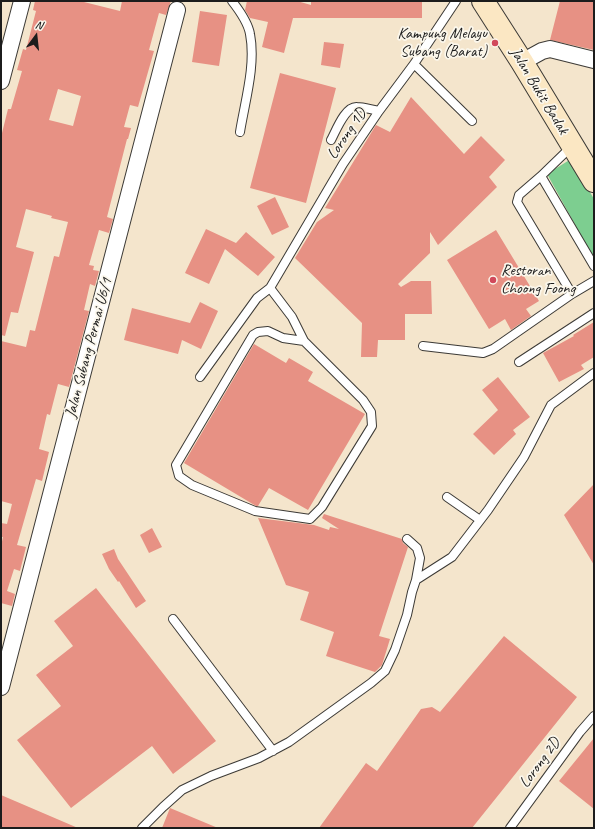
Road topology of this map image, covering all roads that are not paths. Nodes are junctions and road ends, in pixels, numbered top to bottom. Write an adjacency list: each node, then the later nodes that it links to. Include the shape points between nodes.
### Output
1 (22, 1): 9 (street)
2 (232, 1): 12 (lane, via 242,14 250,32 252,60)
3 (456, 1): 8 (lane, Lorong 1D)
4 (483, 1): 7 (main road, Jalan Bukit Badak)
5 (177, 10): 32 (street, Jalan Subang Permai U6/1)
6 (594, 60): 7 (street, via 550,49)
7 (522, 62): 14 (main road, Jalan Bukit Badak)
8 (414, 64): 10 (lane, Lorong 1D); 11 (lane)
9 (1, 81)
10 (379, 111): 13 (lane, via 356,107 347,111); 19 (lane, Lorong 1D, via 342,164)
11 (472, 121)
12 (240, 132)
13 (332, 140)
14 (572, 145): 15 (lane); 16 (main road, Jalan Bukit Badak)
15 (542, 176): 17 (lane); 20 (lane, via 520,195 517,202)
16 (594, 181)
17 (594, 266)
18 (594, 281): 20 (lane)
19 (270, 288): 22 (lane, via 292,317); 26 (lane, Lorong 1D, via 257,298)
20 (572, 294): 23 (lane, via 493,349 483,353)
21 (594, 313): 24 (lane)
22 (304, 341): 22 (lane, via 283,338 268,331 253,335 176,465 180,476 192,485 255,511 310,519 322,507 372,426 372,420 371,412 363,400)
23 (423, 346)
24 (519, 362)
25 (594, 373): 28 (lane, via 551,406 524,457)
26 (200, 377)
27 (447, 497): 28 (lane)
28 (480, 520): 30 (lane, via 452,557)
29 (407, 539): 30 (lane, via 417,548 420,558)
30 (416, 580): 34 (lane, via 407,615 385,671)
31 (173, 619): 34 (lane)
32 (1, 687)
33 (594, 716): 36 (lane, Lorong 2D)
34 (273, 751): 35 (lane, via 182,790)
35 (142, 828)
36 (510, 828)

